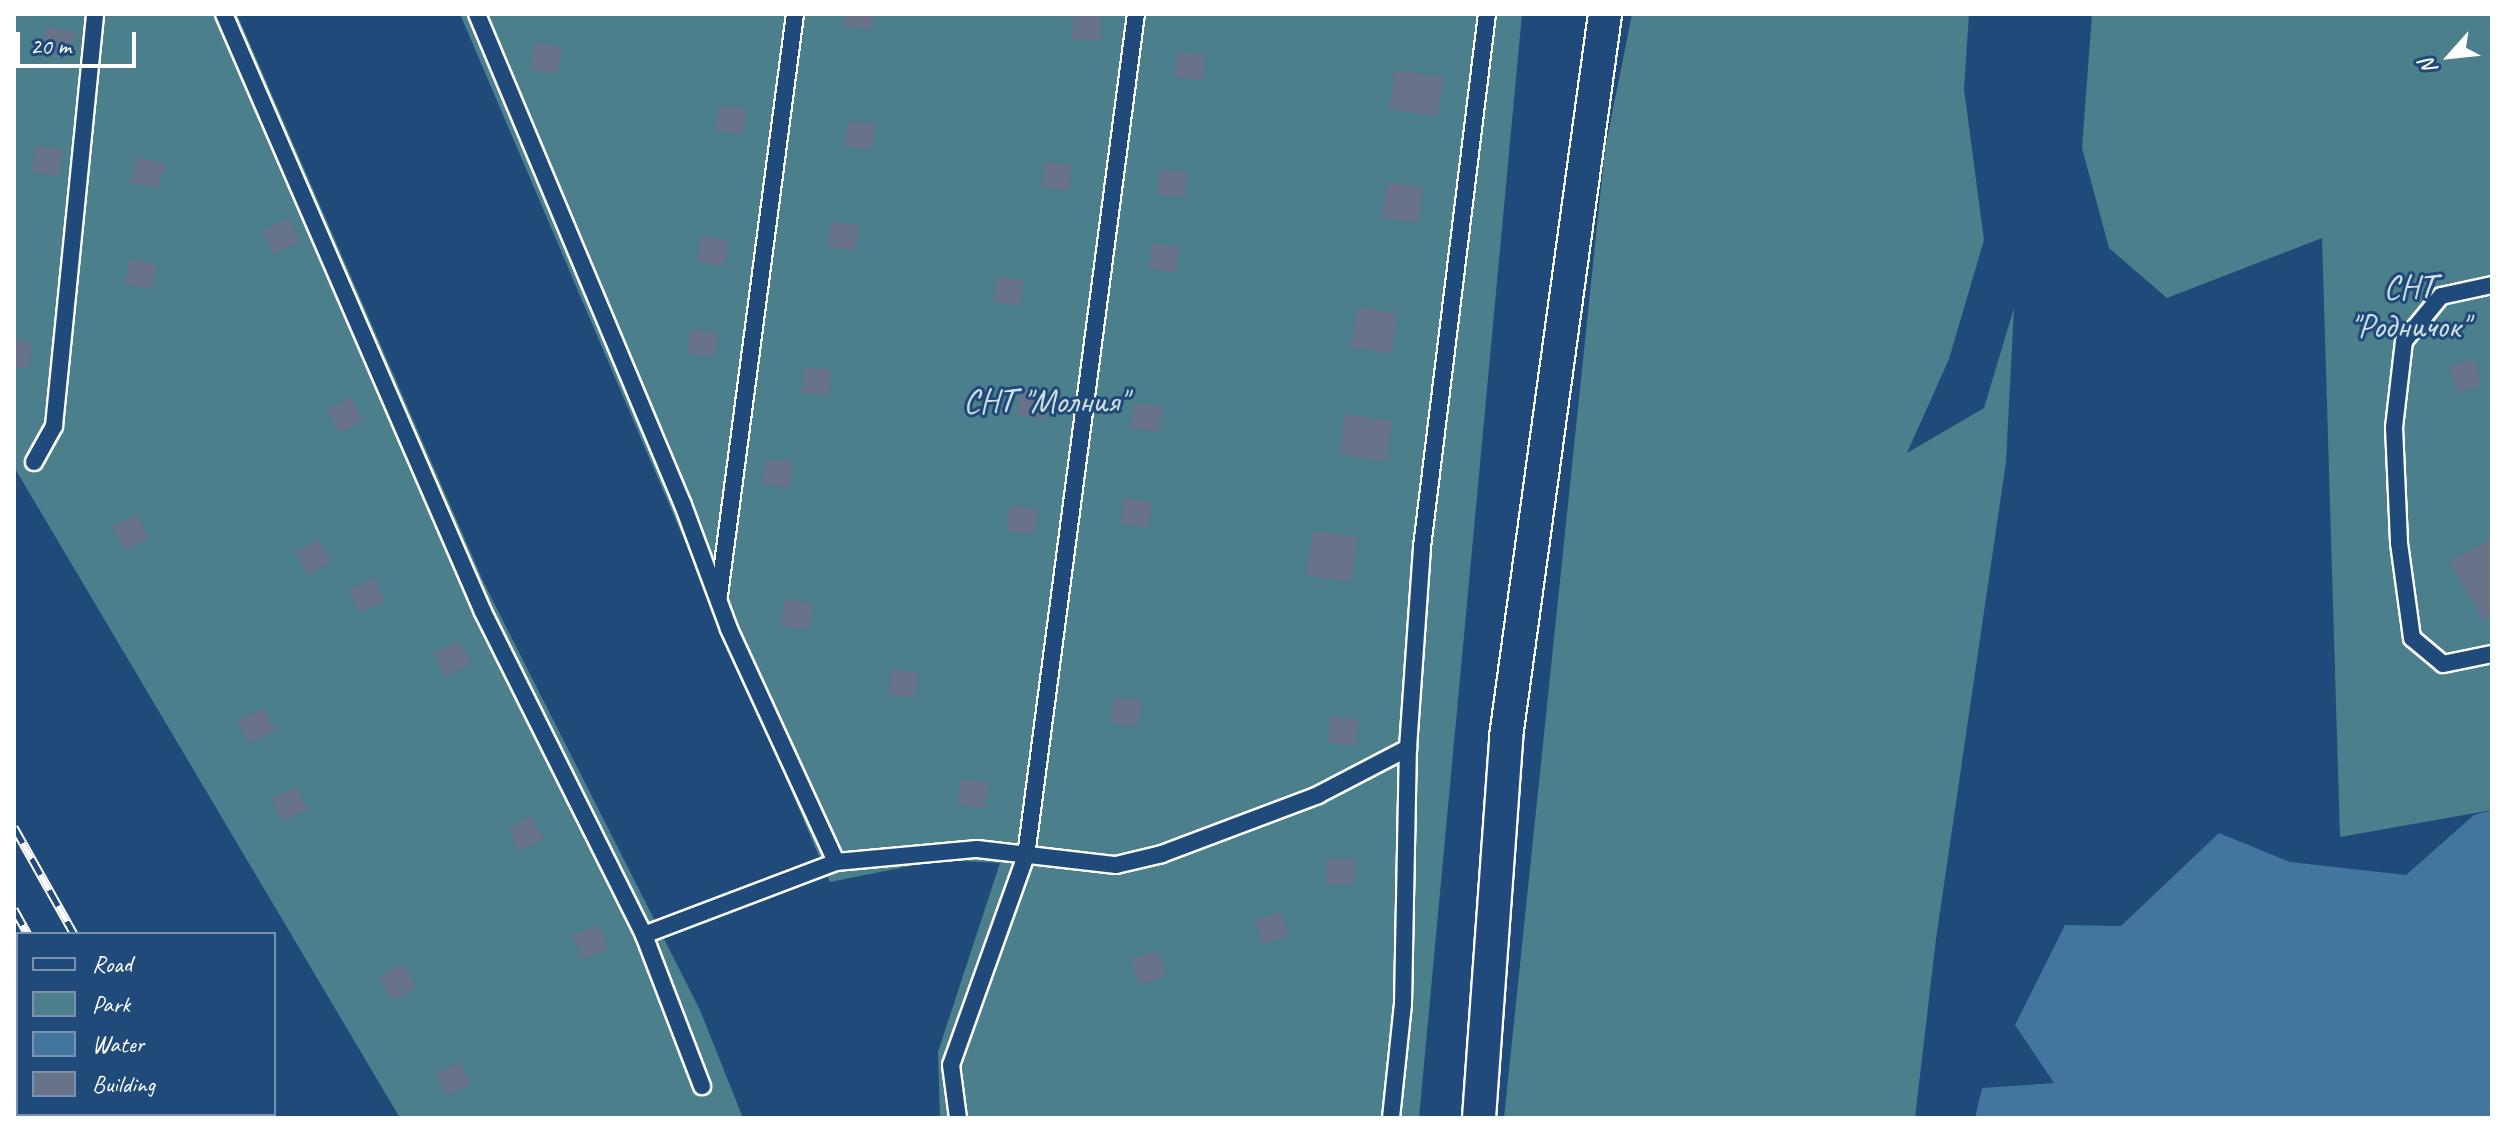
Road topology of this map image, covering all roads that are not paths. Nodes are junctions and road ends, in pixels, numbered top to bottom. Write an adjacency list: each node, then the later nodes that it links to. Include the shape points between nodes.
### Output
1 (95, 14): 9 (lane, via 54,426)
2 (224, 14): 15 (lane, via 483,612)
3 (477, 14): 10 (lane)
4 (795, 14): 10 (lane)
5 (1136, 14): 13 (lane)
6 (1487, 14): 12 (lane, via 1422,547)
7 (1605, 14): 19 (street, via 1506,737)
8 (2492, 285): 11 (lane, via 2441,296 2404,341 2394,427 2399,543 2412,638 2443,664)
9 (34, 462)
10 (718, 601): 14 (lane)
11 (2492, 654)
12 (1408, 748): 13 (lane, via 1318,795 1162,854 1116,865); 18 (lane, via 1403,1004)
13 (1026, 856): 14 (lane, via 977,849); 17 (lane, via 951,1065)
14 (836, 862): 15 (lane)
15 (644, 935): 16 (lane)
16 (702, 1086)
17 (958, 1118)
18 (1391, 1118)
19 (1479, 1118)

